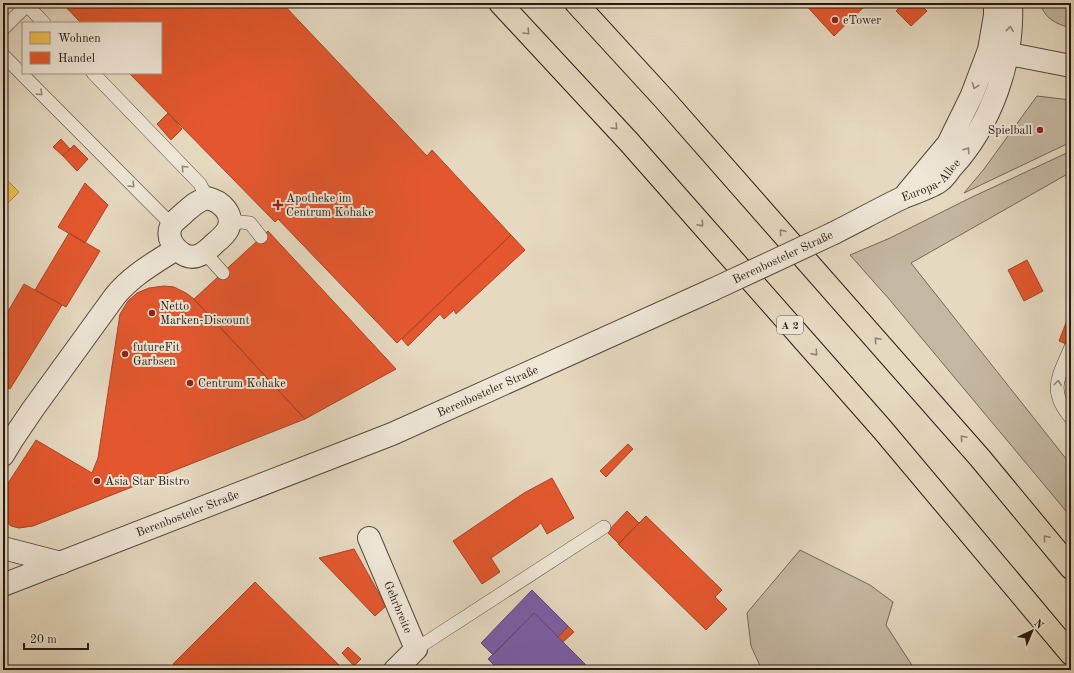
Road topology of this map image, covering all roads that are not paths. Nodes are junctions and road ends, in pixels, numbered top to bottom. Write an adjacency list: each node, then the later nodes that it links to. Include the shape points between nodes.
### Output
1 (500, 3): 30 (highway, A 2, one-way to 30, via 629,142 882,429)
2 (576, 3): 27 (highway, one-way to 2, via 970,446 665,100)
3 (995, 3): 8 (street, Europa-Allee)
4 (1011, 3): 8 (street, Europa-Allee, one-way to 4, via 1012,14)
5 (26, 4): 6 (lane); 7 (lane)
6 (43, 22)
7 (3, 29)
8 (998, 52): 10 (street); 12 (street, Europa-Allee, via 988,115 965,154 939,182)
9 (3, 55): 15 (lane, one-way to 15)
10 (1071, 66)
11 (93, 74): 13 (lane, one-way to 11, via 200,184)
12 (904, 197): 26 (street, Berenbosteler Straße, bridge, via 712,290 392,434)
13 (207, 198): 14 (street, via 225,208); 15 (street, via 196,202)
14 (230, 221): 16 (lane, via 250,223); 18 (street, via 225,233)
15 (172, 225): 17 (street, via 171,242)
16 (261, 237)
17 (176, 249): 18 (street, via 190,257); 22 (street, via 127,282 115,296 20,427)
18 (205, 253): 19 (lane)
19 (223, 273)
20 (1071, 347): 21 (lane, one-way to 20, via 1057,395 1058,378)
21 (1071, 418)
22 (3, 455)
23 (604, 527): 29 (lane)
24 (369, 538): 29 (street, Gehrbreite)
25 (3, 548): 26 (street)
26 (61, 563): 28 (street, Berenbosteler Straße)
27 (1071, 568)
28 (3, 585)
29 (416, 649): 31 (street, Gehrbreite)
30 (1071, 654)
31 (395, 670)

